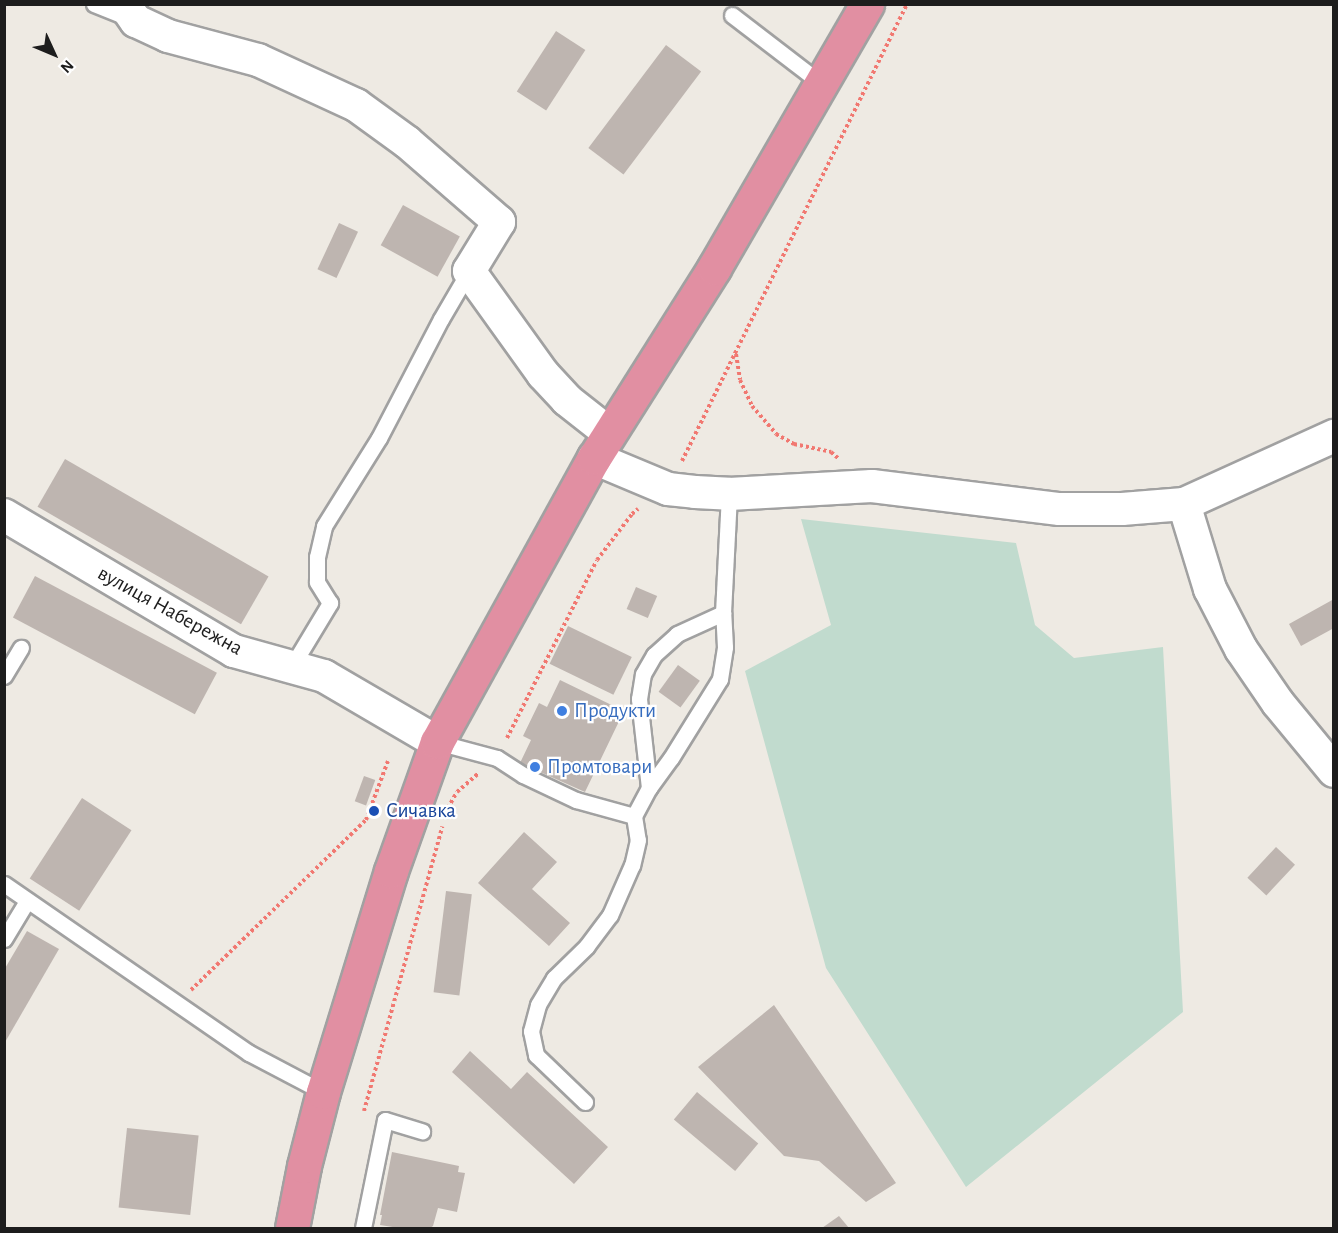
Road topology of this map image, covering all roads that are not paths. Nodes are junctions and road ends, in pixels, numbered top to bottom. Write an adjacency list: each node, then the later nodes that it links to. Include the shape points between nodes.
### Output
1 (93, 4): 3 (lane)
2 (867, 4): 5 (highway)
3 (130, 13): 6 (street, via 168,36 258,60 356,105 407,142 499,222)
4 (732, 15): 5 (lane)
5 (823, 84): 8 (highway, via 714,268)
6 (469, 272): 8 (street, via 543,374); 14 (lane, via 379,438 324,526 317,557 317,582 330,603)
7 (1334, 436): 10 (street)
8 (601, 445): 9 (street, via 669,489); 16 (highway)
9 (729, 494): 10 (street, via 872,486 1060,509); 12 (lane)
10 (1184, 504): 17 (street, via 1210,589 1241,649 1278,703)
11 (4, 515): 14 (street, вулиця Набережна, via 234,651)
12 (723, 613): 18 (lane, via 725,647 720,679); 18 (lane, via 677,634 654,655 643,674 639,699)
13 (21, 648): 15 (lane)
14 (292, 666): 16 (street, вулиця Набережна, via 324,676)
15 (4, 676)
16 (437, 742): 19 (lane, via 496,758 576,800); 23 (highway, via 391,871)
17 (1334, 771)
18 (649, 788): 19 (lane)
19 (634, 816): 24 (lane, via 638,840 632,866 610,915 587,946 554,978 538,1005 531,1031 536,1055)
20 (4, 884): 21 (lane)
21 (27, 901): 22 (lane); 23 (lane, via 249,1053)
22 (4, 939)
23 (323, 1092): 26 (highway)
24 (585, 1102)
25 (422, 1131): 27 (lane, via 385,1120)
26 (292, 1228)
27 (363, 1228)

